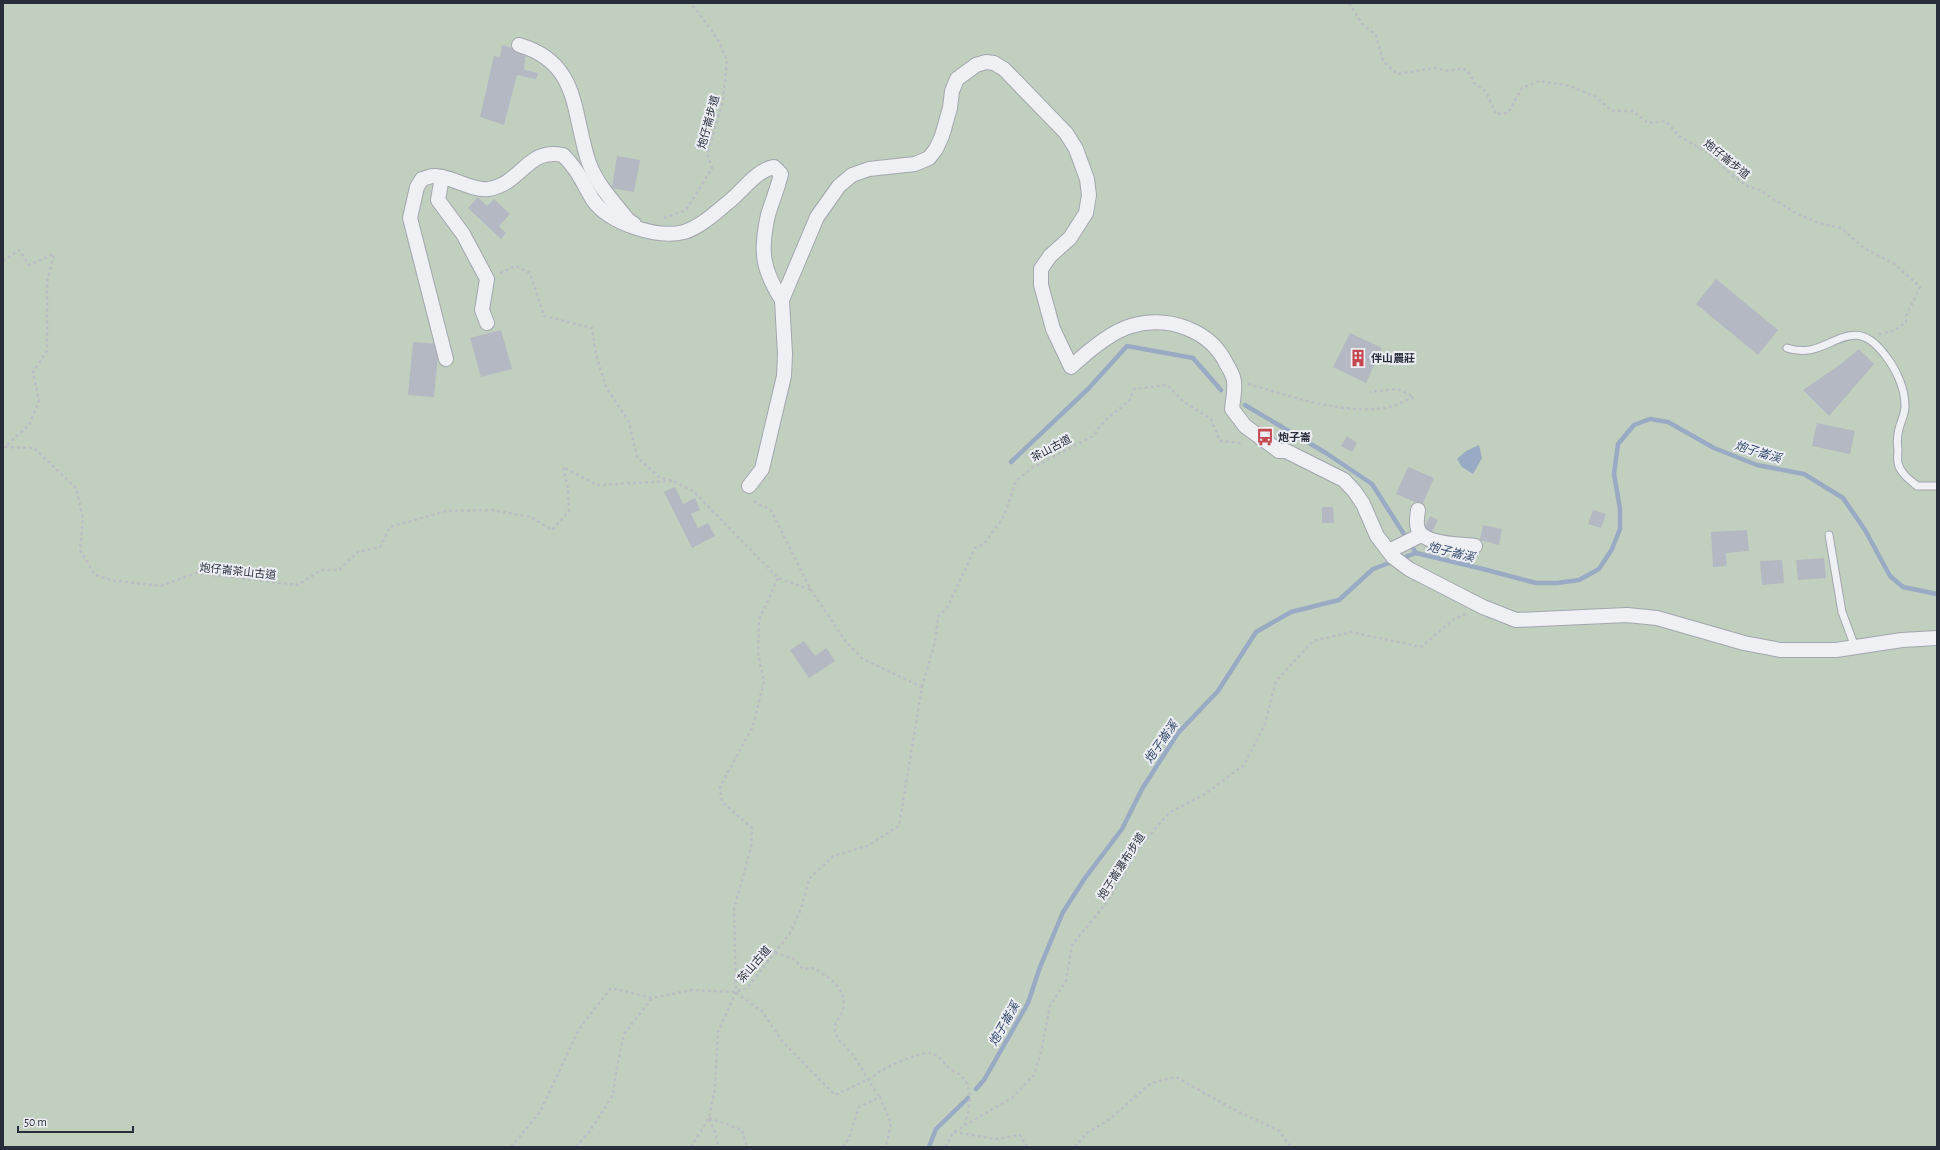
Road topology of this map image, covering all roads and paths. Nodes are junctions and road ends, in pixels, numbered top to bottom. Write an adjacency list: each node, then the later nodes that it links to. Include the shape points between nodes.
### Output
1 (691, 3): 6 (path, 炮仔崙步道, via 713,33 727,60 723,101 707,154 712,168 686,210 664,218)
2 (1349, 3): 11 (path, 炮仔崙步道, via 1362,24 1376,35 1383,61 1397,74 1435,68 1449,71 1463,68 1471,75 1474,83 1486,92 1496,114 1508,113 1522,88 1539,81 1570,86 1596,96 1612,111 1632,111 1648,123 1666,121 1679,136 1710,154 1749,188 1758,189 1797,214 1818,223 1841,228 1864,248 1895,264 1920,287 1906,316 1906,322 1894,331)
3 (519, 46): 5 (street, via 534,50 556,64 577,108 589,162 598,182 628,220)
4 (442, 177): 5 (street, via 460,184 487,189 513,179 540,155 563,155 576,169 597,204 615,219); 8 (street, via 438,200 463,234); 13 (street, via 422,179 417,187 410,218)
5 (640, 228): 6 (street)
6 (658, 232): 9 (street, via 685,232 736,196 766,168 774,167 781,174 768,215 764,252 769,278)
7 (3, 261): 17 (path, 炮仔崙茶山古道, via 19,250 29,265 54,254 47,283 47,351 33,372 40,401 29,425 5,447 34,448 76,488 83,518 80,550 94,574 110,580 161,586 196,573 298,585 321,570 339,570 358,552 380,547 390,527 446,511 491,510 531,517 552,530 569,511 563,467 597,485)
8 (486, 279): 10 (street, via 482,310); 17 (path, via 516,266 530,273 544,316 592,328 596,355 606,387 629,422 637,457 660,478)
9 (782, 300): 14 (street, via 817,217 839,186 852,176 869,169 915,164 929,158 942,136 957,79 976,65 994,63 1004,69 1066,133 1076,149 1088,179 1086,213 1070,238 1050,256 1041,269 1041,284 1052,329 1071,367 1090,349 1130,326 1164,322 1199,332 1212,342 1222,353); 18 (street, via 786,354 784,376 762,469)
10 (487, 323)
11 (1867, 337): 12 (lane, via 1846,336 1803,352); 19 (lane, via 1889,361 1902,388 1905,408 1898,430 1898,463 1904,475 1917,486)
12 (1787, 348)
13 (446, 359)
14 (1234, 380): 15 (path, via 1323,404 1368,410 1390,407 1414,397 1397,389); 24 (street, via 1232,409 1245,426 1280,451 1286,451 1344,480 1355,492 1377,536)
15 (1370, 392)
16 (1248, 443): 30 (path, 茶山古道, via 1220,441 1211,419 1184,402 1167,385 1134,389 1129,401 1104,421 1093,436 1032,468 1016,481 1004,516 984,544 975,548 948,606 938,617 935,642)
17 (673, 481): 25 (path, via 693,490)
18 (749, 486): 26 (path, via 749,499 771,510)
19 (1937, 486)
20 (1418, 510): 21 (street, via 1417,528)
21 (1421, 534): 23 (street, via 1434,541); 24 (street)
22 (1829, 535): 29 (lane, via 1842,612)
23 (1475, 546)
24 (1394, 551): 27 (street, via 1409,570)
25 (778, 578): 26 (path); 32 (path, via 759,620 758,653 764,682 753,726 720,787 722,802 752,828 751,848 734,909)
26 (811, 590): 30 (path, via 846,642 863,659)
27 (1483, 607): 29 (street, via 1516,620 1627,615 1657,618 1744,643 1780,650 1808,652); 37 (path, 炮子崙瀑布步道, via 1454,619 1421,647 1351,632 1312,641 1276,681 1265,724 1244,765 1206,794 1169,813 1141,845 1108,902 1072,945 1066,981 1050,1006 1034,1075 1013,1097)
28 (1937, 638): 29 (street)
29 (1855, 647)
30 (922, 688): 31 (path, 茶山古道, via 899,826 867,846 833,856 809,879 801,909 790,933)
31 (775, 953): 32 (path, 茶山古道, via 747,988); 34 (path, via 793,958 803,969 812,968 837,985 843,996 842,1011 835,1021 836,1034 853,1055)
32 (736, 992): 33 (path, 茶山古道, via 692,990); 34 (path, via 762,1011 782,1041 835,1095); 36 (path, via 718,1032 715,1088)
33 (652, 998): 39 (path, 茶山古道, via 611,988 579,1028 540,1112); 40 (path, via 624,1034 613,1095)
34 (867, 1079): 35 (path); 37 (path, via 914,1056 928,1053 941,1058 949,1068 960,1073 968,1084 969,1109)
35 (880, 1096): 44 (path, via 859,1107 849,1138); 45 (path, via 891,1123)
36 (709, 1118): 41 (path); 42 (path); 43 (path, via 742,1130)
37 (964, 1126): 38 (path, 炮子崙瀑布步道)
38 (954, 1132): 46 (path, 炮子崙瀑布步道); 47 (path, via 996,1139 1020,1135)
39 (511, 1147)
40 (576, 1147)
41 (691, 1147)
42 (718, 1147)
43 (747, 1147)
44 (843, 1147)
45 (886, 1147)
46 (945, 1147)
47 (1027, 1147)
48 (1075, 1147): 49 (path, via 1087,1134 1110,1119 1150,1083 1176,1077 1279,1131)
49 (1290, 1147)

